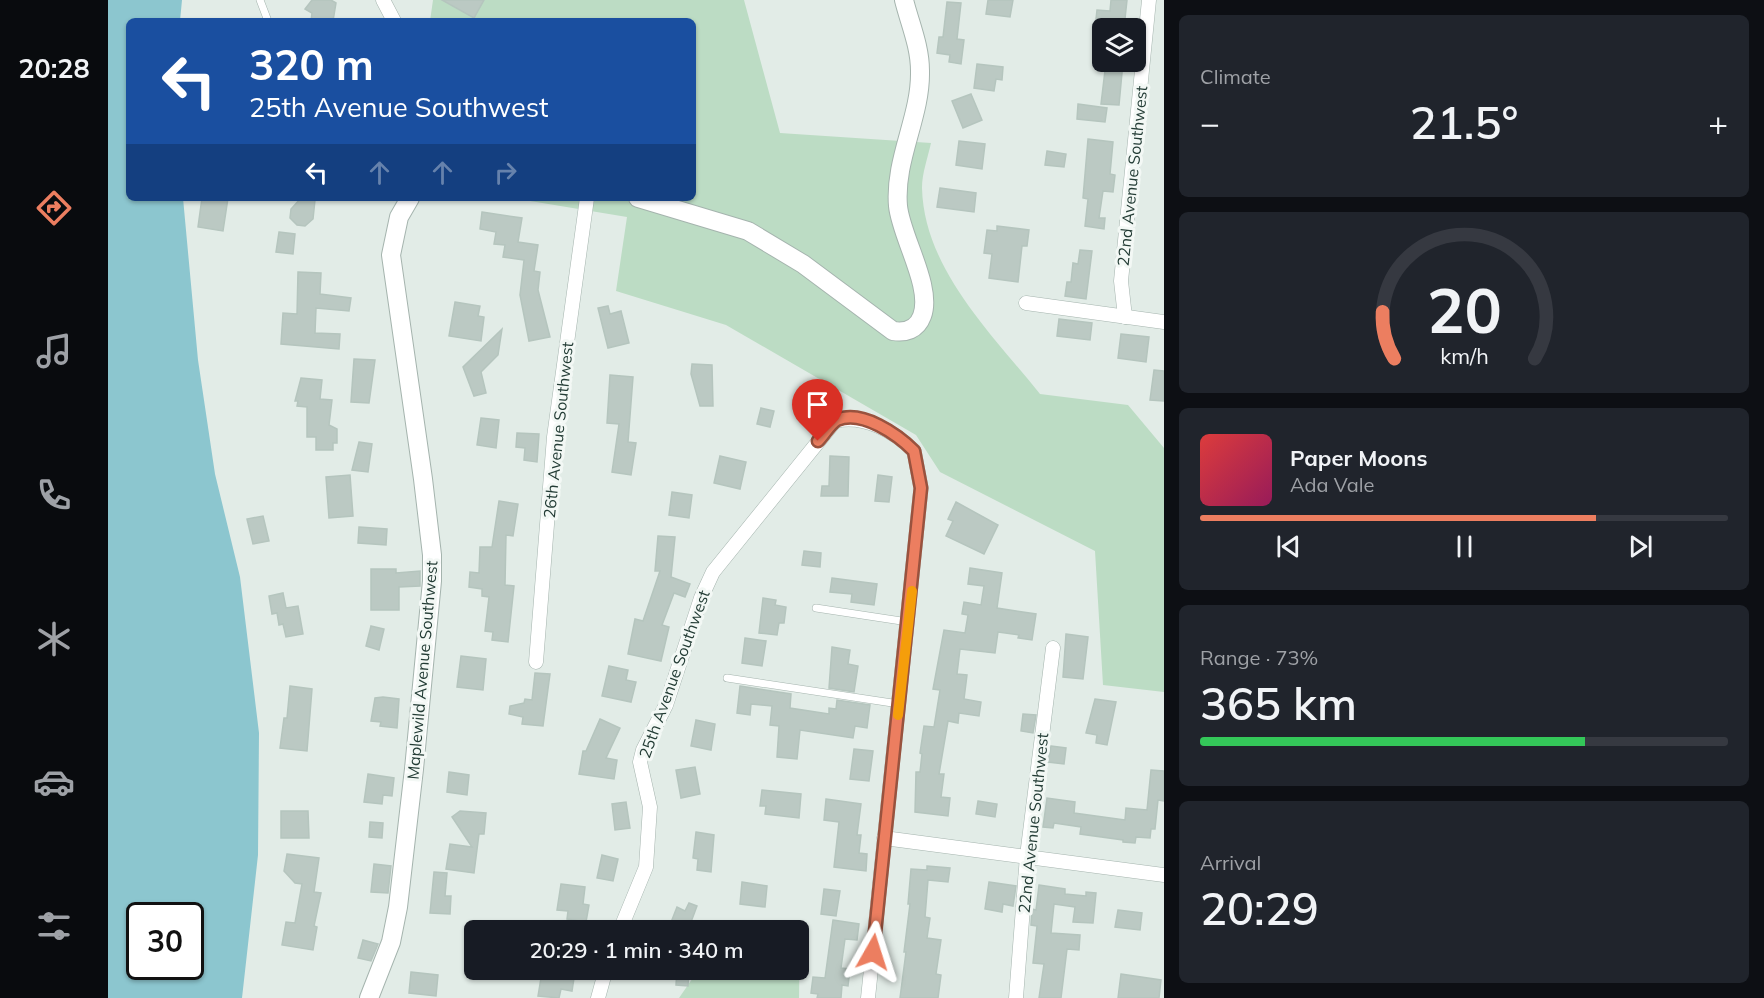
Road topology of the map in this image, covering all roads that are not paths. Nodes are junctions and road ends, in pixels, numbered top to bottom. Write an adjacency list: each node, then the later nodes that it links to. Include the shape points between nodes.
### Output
1 (260, 0): 5 (lane)
2 (383, 0): 6 (street)
3 (904, 0): 9 (street, via 921,73 898,174 898,208 925,300 922,317 914,328 904,333 893,331 803,264 748,231)
4 (1149, 0): 11 (street, 22nd Avenue Southwest, via 1121,281)
5 (267, 18)
6 (392, 18)
7 (408, 201): 24 (street, Maplewild Avenue Southwest, via 399,217 391,255 423,479 432,581 398,907 391,942)
8 (587, 201): 16 (street, 26th Avenue Southwest, via 554,437)
9 (648, 201)
10 (1026, 303): 11 (street)
11 (1125, 317): 12 (street)
12 (1164, 322)
13 (816, 608): 14 (lane)
14 (909, 622): 18 (street); 22 (street, 25th Avenue Southwest, via 921,488 918,461 908,445 889,431 855,418 835,421 713,572 701,598 666,705 640,762 650,807 646,867)
15 (1053, 648): 20 (street, 22nd Avenue Southwest)
16 (536, 662)
17 (727, 678): 18 (lane)
18 (899, 704): 19 (street)
19 (884, 838): 20 (street); 26 (street)
20 (1028, 856): 21 (street); 27 (street, 22nd Avenue Southwest)
21 (1164, 875)
22 (624, 920)
23 (601, 980): 25 (street)
24 (369, 998)
25 (598, 998)
26 (868, 998)
27 (1016, 998)

